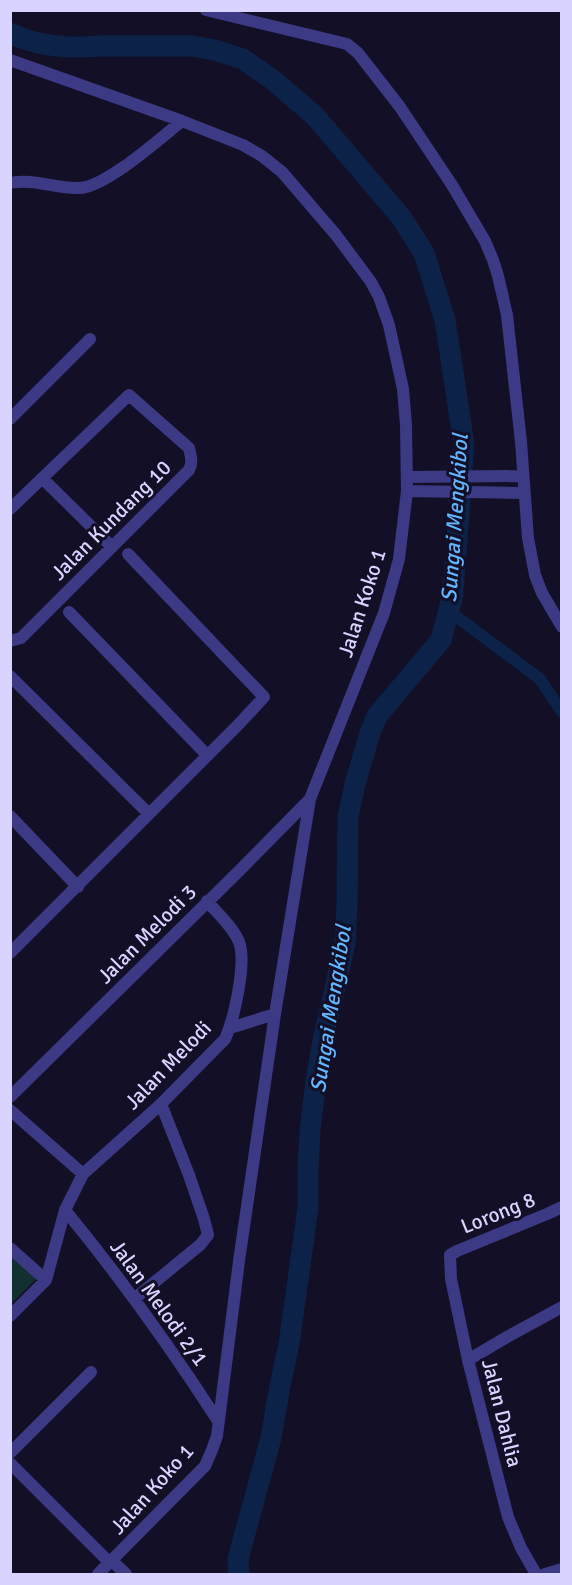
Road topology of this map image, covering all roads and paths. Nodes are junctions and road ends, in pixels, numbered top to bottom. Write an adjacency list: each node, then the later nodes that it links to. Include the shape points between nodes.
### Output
1 (206, 10): 7 (street, via 346,44 358,53 400,106 485,241 498,276 507,315)
2 (10, 60): 3 (street, Jalan Koko 1)
3 (182, 121): 4 (street, via 107,179 92,186); 8 (street, Jalan Koko 1, via 271,162 336,235 371,282 389,325 403,389)
4 (10, 183)
5 (90, 339): 6 (street)
6 (10, 419)
7 (523, 476): 8 (street); 11 (street)
8 (407, 477): 10 (street, Jalan Koko 1)
9 (42, 478): 12 (street); 13 (street); 13 (street, Jalan Kundang 10, via 129,395 189,448 189,470)
10 (406, 491): 11 (street); 20 (street, Jalan Koko 1, via 399,559 384,613)
11 (524, 493): 16 (street, via 535,574)
12 (10, 509)
13 (112, 547): 17 (street, Jalan Kundang 10, via 21,638)
14 (128, 554): 19 (street, via 264,697)
15 (69, 612): 19 (street)
16 (561, 627)
17 (10, 641)
18 (10, 676): 21 (street)
19 (207, 755): 21 (street)
20 (310, 799): 24 (street, Jalan Melodi 3); 26 (street, Jalan Koko 1)
21 (148, 814): 23 (street)
22 (10, 816): 23 (street)
23 (78, 886): 25 (street)
24 (207, 901): 27 (street, Jalan Melodi, via 240,945 242,964); 28 (street, Jalan Melodi 3)
25 (10, 953)
26 (275, 1014): 27 (street); 42 (street, Jalan Koko 1)
27 (230, 1028): 29 (street, Jalan Melodi, via 225,1039)
28 (10, 1097)
29 (161, 1104): 31 (street, Jalan Melodi); 37 (street, via 208,1235)
30 (10, 1110): 31 (street)
31 (83, 1174): 33 (street)
32 (561, 1207): 35 (street, Lorong 8)
33 (65, 1210): 36 (street); 37 (street, Jalan Melodi 2/1)
34 (10, 1248): 36 (street)
35 (450, 1256): 40 (street, Jalan Dahlia)
36 (46, 1280): 39 (street)
37 (134, 1299): 42 (street, Jalan Melodi 2/1)
38 (561, 1308): 40 (street)
39 (10, 1316)
40 (468, 1360): 49 (street, Jalan Dahlia, via 508,1517)
41 (91, 1372): 43 (street)
42 (218, 1421): 45 (street, Jalan Koko 1, via 217,1436 205,1466)
43 (10, 1453)
44 (10, 1463): 45 (street)
45 (111, 1562): 47 (street, Jalan Koko 1); 48 (street)
46 (561, 1569): 50 (street)
47 (98, 1575)
48 (126, 1575)
49 (536, 1575)
50 (545, 1575)

